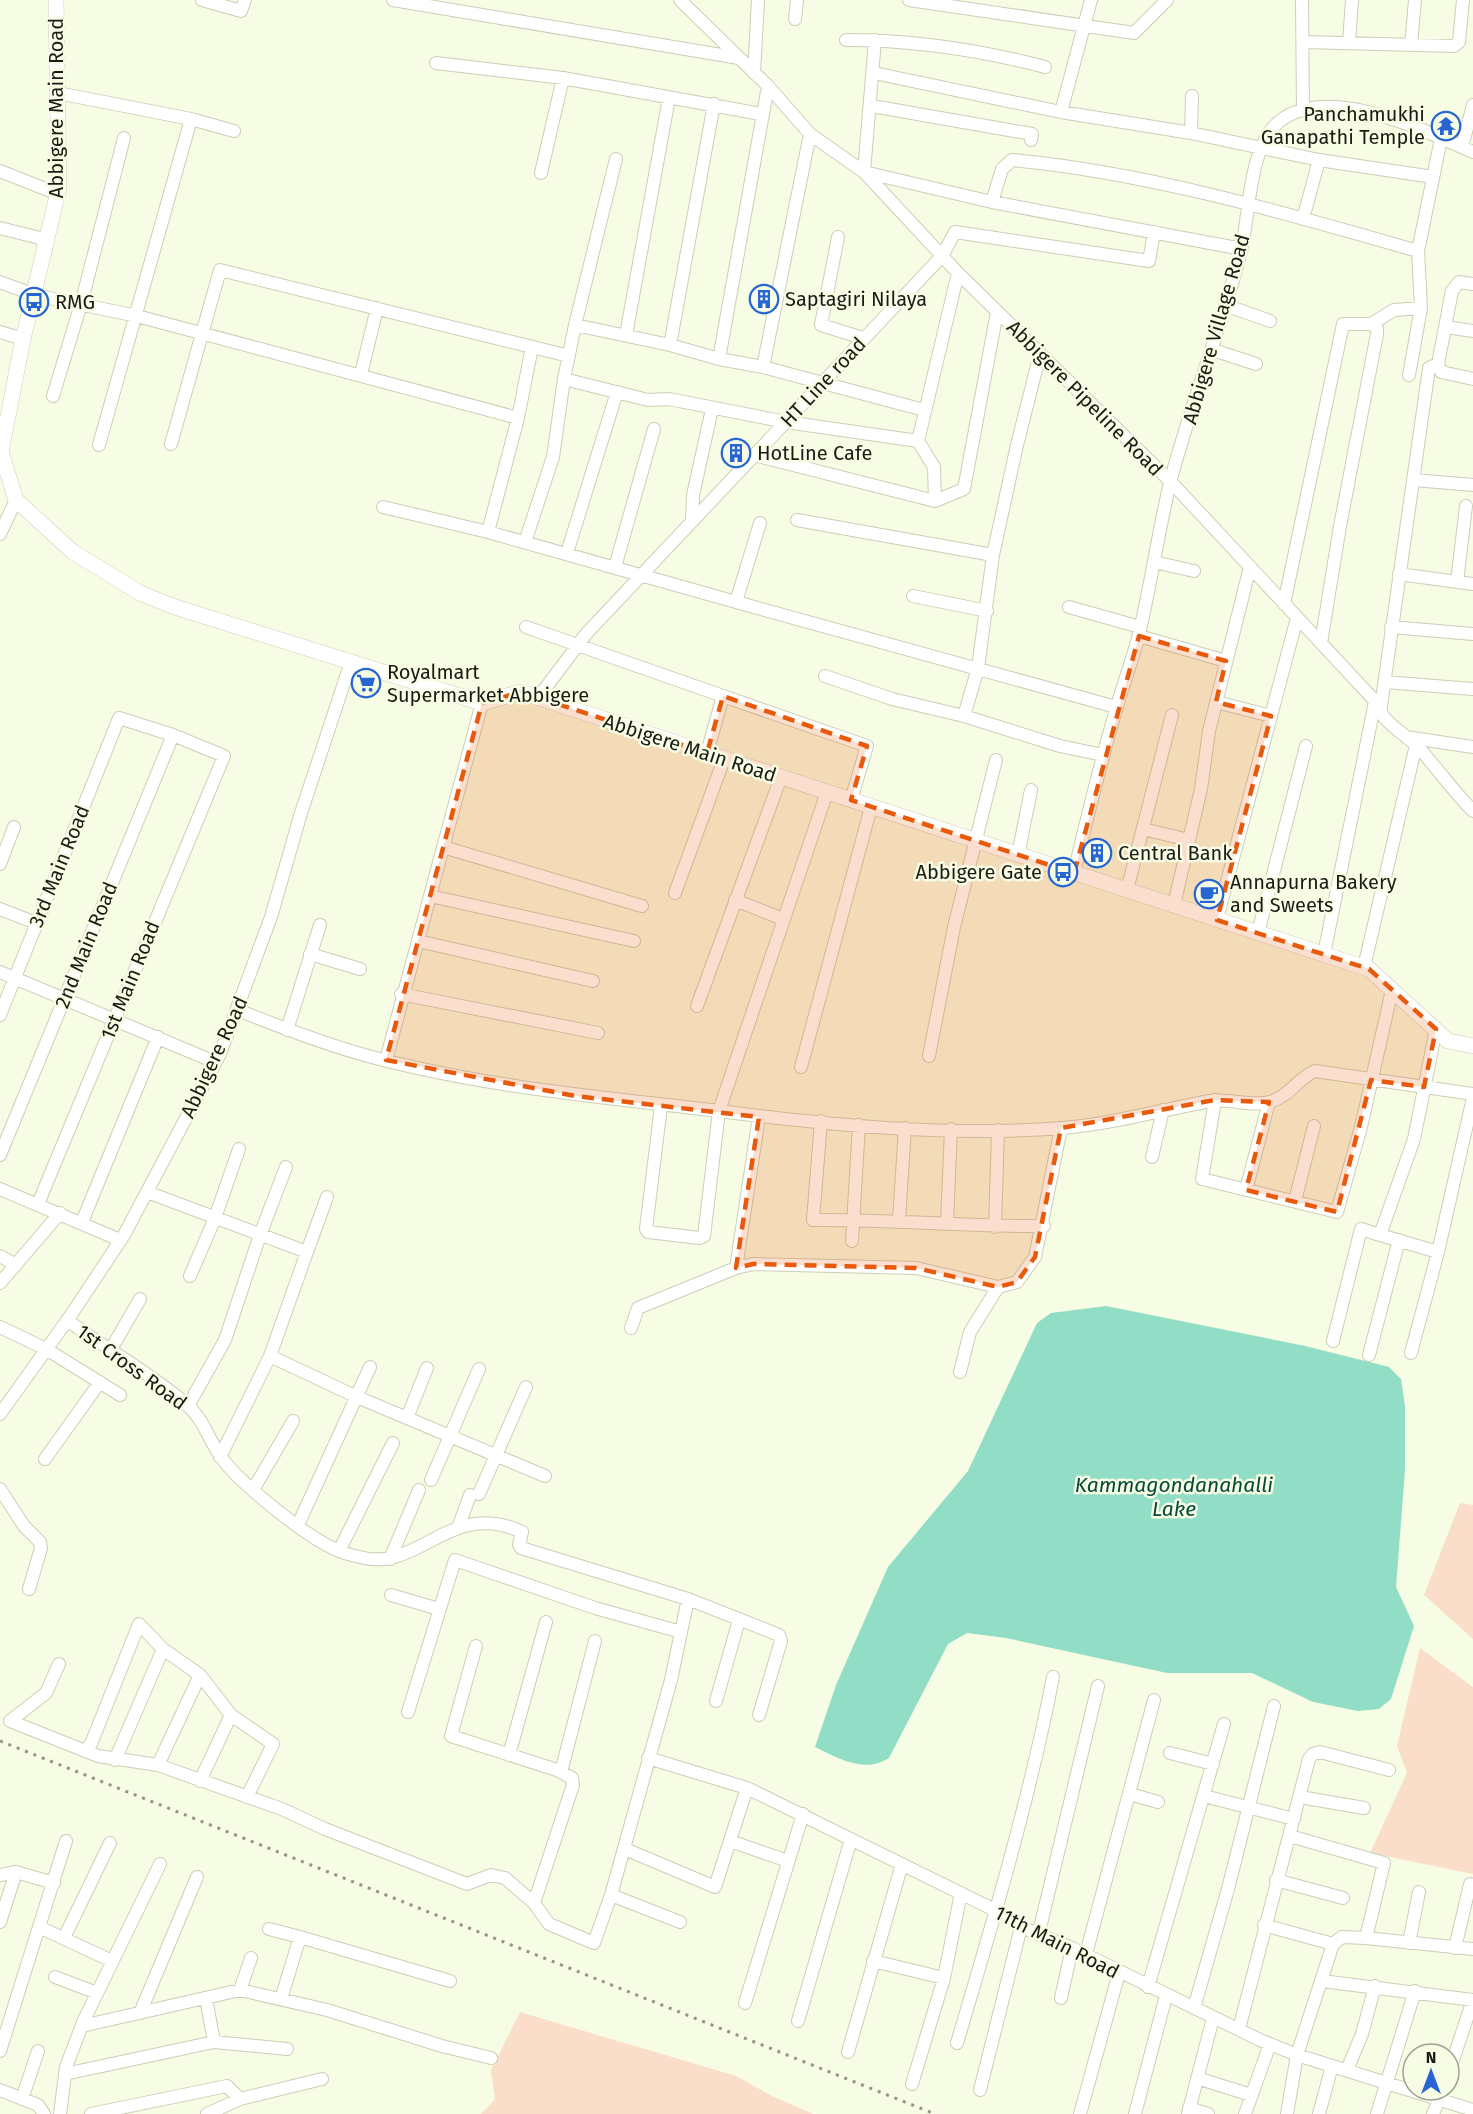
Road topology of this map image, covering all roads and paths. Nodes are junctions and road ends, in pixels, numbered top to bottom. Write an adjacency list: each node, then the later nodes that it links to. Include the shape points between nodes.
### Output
1 (56, 0): 29 (main road, Abbigere Main Road)
2 (202, 0): 3 (street, via 241,11)
3 (245, 0)
4 (393, 0): 22 (street)
5 (680, 0): 22 (street, Abbigere Pipeline Road)
6 (758, 0): 25 (street)
7 (797, 0): 15 (street)
8 (909, 0): 16 (street)
9 (1091, 0): 16 (street)
10 (1167, 0): 16 (street, via 1134,33)
11 (1302, 0): 19 (street)
12 (1352, 0): 20 (street)
13 (1415, 0): 21 (street)
14 (1463, 0): 21 (street, via 1457,45)
15 (795, 19)
16 (1085, 27): 36 (street)
17 (846, 40): 18 (street)
18 (875, 40): 24 (street, via 1003,56); 26 (street)
19 (1304, 42): 20 (street); 35 (street)
20 (1349, 43): 21 (street)
21 (1411, 45)
22 (739, 58): 25 (street, Abbigere Pipeline Road)
23 (436, 63): 27 (street)
24 (1045, 67)
25 (754, 73): 28 (street, Abbigere Pipeline Road)
26 (874, 73): 34 (street); 36 (street)
27 (563, 78): 31 (street); 51 (street)
28 (768, 86): 37 (street); 41 (street, Abbigere Pipeline Road)
29 (58, 93): 38 (street); 53 (main road, Abbigere Main Road)
30 (1192, 96): 40 (street)
31 (669, 98): 32 (street); 81 (street)
32 (714, 104): 37 (street); 84 (street)
33 (1473, 105): 46 (street)
34 (872, 106): 44 (street, via 1032,134); 50 (street)
35 (1303, 110): 43 (street, Abbigere Village Road, via 1321,107 1392,118); 45 (street, Abbigere Village Road, via 1281,120)
36 (1061, 112): 40 (street)
37 (761, 114): 89 (street)
38 (190, 119): 39 (street); 73 (street)
39 (234, 131)
40 (1191, 133): 45 (street)
41 (810, 134): 50 (street, Abbigere Pipeline Road); 92 (street)
42 (124, 138): 68 (street)
43 (1441, 139): 46 (street, Abbigere Village Road); 52 (street)
44 (1031, 140)
45 (1263, 147): 48 (street); 55 (street, Abbigere Village Road)
46 (1468, 149)
47 (616, 159): 76 (street)
48 (1319, 159): 52 (street); 56 (street)
49 (0, 171): 53 (street)
50 (864, 172): 54 (street); 63 (street, Abbigere Pipeline Road)
51 (541, 173)
52 (1433, 177): 62 (street)
53 (58, 194): 60 (main road, Abbigere Main Road)
54 (992, 202): 55 (street, via 1002,169 1012,160 1107,173); 58 (street)
55 (1248, 206): 56 (street); 61 (street, Abbigere Village Road)
56 (1303, 219): 62 (street)
57 (0, 228): 60 (street, via 40,238)
58 (1155, 232): 61 (street); 63 (street, HT Line road, via 1149,261 955,232)
59 (838, 237): 82 (street, via 821,325)
60 (46, 249): 67 (main road, Abbigere Main Road)
61 (1242, 249): 69 (street, Abbigere Village Road)
62 (1418, 250): 71 (street)
63 (942, 256): 64 (street, Abbigere Pipeline Road); 82 (street, HT Line road)
64 (958, 273): 72 (street, Abbigere Pipeline Road); 101 (street)
65 (0, 282): 67 (street)
66 (1473, 284): 77 (street, via 1455,284)
67 (35, 295): 68 (street); 83 (main road, Abbigere Main Road)
68 (81, 304): 73 (street); 99 (street)
69 (1225, 305): 74 (street); 86 (street, Abbigere Village Road)
70 (377, 308): 80 (street, via 220,270); 85 (street); 93 (street)
71 (1421, 308): 75 (street, via 1394,310); 94 (street)
72 (998, 312): 87 (street, Abbigere Pipeline Road); 114 (street, via 964,489)
73 (137, 316): 80 (street); 107 (street)
74 (1270, 321)
75 (1371, 324): 135 (street, via 1343,324); 143 (street, via 1377,328 1377,334)
76 (575, 325): 81 (street); 88 (street)
77 (1446, 327): 79 (street); 91 (street)
78 (0, 332): 83 (street)
79 (1473, 332)
80 (202, 334): 93 (street); 106 (street)
81 (626, 335): 84 (street)
82 (864, 338): 97 (street, HT Line road)
83 (23, 339): 109 (main road, Abbigere Main Road)
84 (670, 345): 89 (street)
85 (532, 347): 88 (street); 102 (street)
86 (1213, 350): 90 (street); 111 (street, Abbigere Village Road)
87 (1040, 354): 111 (street, Abbigere Pipeline Road); 124 (street)
88 (569, 356): 96 (street)
89 (719, 359): 92 (street)
90 (1256, 364)
91 (1438, 364): 95 (street, via 1447,376); 110 (street, via 1429,368)
92 (764, 368): 97 (street)
93 (361, 374): 102 (street)
94 (1409, 375)
95 (1473, 379)
96 (564, 380): 98 (street); 122 (street, via 553,457)
97 (822, 384): 101 (street); 103 (street, HT Line road)
98 (617, 392): 100 (street); 123 (street)
99 (52, 396)
100 (712, 409): 103 (street); 118 (street, via 693,495)
101 (924, 410): 105 (street)
102 (518, 418): 120 (street)
103 (786, 422): 105 (street); 108 (street, HT Line road)
104 (654, 429): 126 (street)
105 (918, 441): 114 (street, via 934,467)
106 (171, 444)
107 (99, 445)
108 (754, 455): 114 (street); 118 (street, HT Line road)
109 (2, 462): 113 (main road, Abbigere Main Road)
110 (1414, 480): 112 (street); 130 (street)
111 (1171, 482): 125 (street, Abbigere Village Road); 127 (street, Abbigere Pipeline Road)
112 (1473, 485)
113 (16, 500): 121 (street); 146 (main road, via 73,552 140,593)
114 (936, 501)
115 (1466, 506): 131 (street)
116 (383, 507): 120 (street)
117 (796, 520): 124 (street)
118 (692, 521): 129 (street, HT Line road)
119 (760, 523): 134 (street)
120 (488, 532): 122 (street)
121 (0, 534)
122 (525, 542): 123 (street)
123 (567, 553): 126 (street)
124 (993, 555): 137 (street)
125 (1155, 562): 128 (street); 141 (street, Abbigere Village Road)
126 (615, 567): 129 (street)
127 (1250, 567): 135 (street, Abbigere Pipeline Road); 145 (street)
128 (1194, 571)
129 (642, 574): 134 (street); 144 (street, HT Line road)
130 (1399, 574): 131 (street); 140 (street)
131 (1457, 582): 132 (street)
132 (1473, 584)
133 (913, 596): 137 (street)
134 (736, 602): 147 (street)
135 (1284, 604): 138 (street, Abbigere Pipeline Road)
136 (1069, 607): 141 (street)
137 (987, 611): 147 (street)
138 (1298, 618): 143 (street, Abbigere Pipeline Road); 160 (street)
139 (526, 627): 144 (street)
140 (1391, 627): 142 (street); 149 (street)
141 (1139, 632): 145 (street); 156 (street, Abbigere Village Road)
142 (1473, 634)
143 (1321, 643): 153 (street, Abbigere Pipeline Road)
144 (578, 644): 151 (street); 152 (street, HT Line road)
145 (1226, 661): 154 (street)
146 (351, 662): 155 (main road); 209 (street, Abbigere Road)
147 (978, 668): 156 (street); 159 (street)
148 (825, 676): 159 (street, via 892,699)
149 (1385, 682): 150 (street); 157 (street)
150 (1473, 689)
151 (723, 696): 166 (street); 173 (street, via 867,746)
152 (538, 698): 155 (main road, Abbigere Main Road, via 521,692); 166 (main road, Abbigere Main Road)
153 (1375, 701): 157 (street, Abbigere Pipeline Road); 199 (street)
154 (1216, 702): 160 (street); 178 (street)
155 (482, 703): 180 (street)
156 (1116, 707): 167 (street, Abbigere Village Road)
157 (1379, 714): 162 (street, Abbigere Pipeline Road)
158 (1172, 715): 177 (street)
159 (964, 716): 167 (street)
160 (1271, 716): 192 (street)
161 (173, 735): 193 (street, 3rd Main Road, via 119,718); 207 (street, 2nd Main Road); 211 (street, 1st Main Road, via 224,756)
162 (1402, 737): 164 (street, Abbigere Pipeline Road); 165 (street)
163 (1306, 746): 195 (street)
164 (1416, 746): 174 (street, Abbigere Pipeline Road); 200 (street)
165 (1473, 747)
166 (707, 753): 168 (main road, Abbigere Main Road)
167 (1103, 755): 183 (street, Abbigere Village Road)
168 (724, 759): 170 (main road, Abbigere Main Road); 185 (street)
169 (996, 760): 179 (street)
170 (781, 777): 172 (main road, Abbigere Main Road); 187 (street)
171 (1031, 790): 181 (street)
172 (827, 792): 173 (main road, Abbigere Main Road); 191 (street)
173 (851, 800): 175 (main road, Abbigere Main Road)
174 (1471, 806)
175 (871, 807): 179 (main road, Abbigere Main Road); 220 (street)
176 (14, 827): 182 (street)
177 (1143, 829): 178 (street); 184 (street)
178 (1189, 840): 188 (street)
179 (975, 841): 181 (main road, Abbigere Main Road); 217 (street)
180 (443, 847): 186 (street); 189 (street)
181 (1018, 855): 183 (main road, Abbigere Main Road)
182 (0, 864)
183 (1074, 873): 184 (main road, Abbigere Main Road)
184 (1127, 890): 188 (main road, Abbigere Main Road)
185 (675, 893)
186 (430, 896): 196 (street); 197 (street)
187 (735, 900): 191 (street); 208 (street)
188 (1174, 905): 192 (main road, Abbigere Main Road)
189 (642, 906)
190 (0, 909): 193 (street)
191 (783, 919): 228 (street)
192 (1217, 920): 195 (main road, Abbigere Main Road)
193 (36, 922): 203 (street, 3rd Main Road)
194 (320, 925): 198 (street)
195 (1258, 933): 199 (main road, Abbigere Main Road)
196 (418, 941): 204 (street); 206 (street)
197 (634, 941)
198 (310, 954): 201 (street); 213 (street)
199 (1324, 954): 200 (main road, Abbigere Main Road)
200 (1364, 967): 205 (main road, Abbigere Main Road)
201 (360, 969)
202 (0, 972): 203 (street)
203 (15, 977): 207 (street); 210 (street, 3rd Main Road)
204 (593, 981)
205 (1392, 990): 212 (main road, Abbigere Main Road); 221 (street)
206 (402, 994): 214 (street); 218 (street)
207 (64, 998): 211 (street); 238 (street, 2nd Main Road)
208 (697, 1006)
209 (238, 1010): 213 (street); 219 (street, Abbigere Road)
210 (0, 1015)
211 (114, 1019): 215 (street); 246 (street, 1st Main Road)
212 (1436, 1029): 216 (main road, Abbigere Main Road, via 1448,1041); 222 (street)
213 (287, 1030): 218 (street)
214 (598, 1034)
215 (158, 1037): 219 (street); 251 (street)
216 (1473, 1046)
217 (928, 1056)
218 (386, 1060): 226 (street, via 575,1096)
219 (216, 1062): 243 (street, Abbigere Road)
220 (801, 1067)
221 (1371, 1080): 222 (street); 225 (street, via 1315,1071 1287,1095); 245 (street, via 1337,1212)
222 (1424, 1087): 223 (street); 256 (street, via 1414,1139)
223 (1473, 1096): 261 (street)
224 (1215, 1100): 225 (street); 227 (street); 242 (street, via 1202,1179)
225 (1269, 1102): 242 (street)
226 (661, 1106): 228 (street); 228 (street, via 646,1229 700,1238 704,1236)
227 (1163, 1110): 234 (street); 239 (street)
228 (719, 1112): 229 (street)
229 (759, 1117): 230 (street); 264 (street)
230 (821, 1122): 231 (street); 249 (street, via 813,1220)
231 (859, 1125): 233 (street); 249 (street)
232 (1314, 1126): 245 (street)
233 (905, 1128): 235 (street); 250 (street)
234 (1061, 1128): 236 (street); 253 (street)
235 (951, 1129): 236 (street); 252 (street)
236 (998, 1130): 254 (street)
237 (239, 1149): 248 (street)
238 (0, 1155)
239 (1152, 1157)
240 (286, 1167): 255 (street)
241 (0, 1189): 246 (street)
242 (1246, 1190): 245 (street)
243 (147, 1192): 248 (street); 257 (street, Abbigere Road)
244 (327, 1197): 260 (street)
245 (1295, 1201)
246 (38, 1204): 247 (street)
247 (60, 1213): 251 (street); 263 (street)
248 (215, 1218): 255 (street); 265 (street)
249 (853, 1220): 250 (street); 259 (street)
250 (899, 1220): 252 (street)
251 (82, 1222): 257 (street)
252 (947, 1223): 254 (street)
253 (1044, 1226): 254 (street); 267 (street, via 1031,1266 1017,1282)
254 (995, 1227)
255 (260, 1234): 260 (street); 286 (street, via 225,1340)
256 (1380, 1234): 258 (street); 272 (street, via 1361,1229)
257 (120, 1240): 269 (street, Abbigere Road)
258 (1399, 1240): 261 (street); 276 (street)
259 (852, 1241)
260 (307, 1252): 277 (street)
261 (1438, 1252): 275 (street)
262 (0, 1256): 263 (street)
263 (16, 1265): 266 (street)
264 (736, 1268): 267 (street, via 753,1264 916,1268); 271 (street, via 638,1308)
265 (190, 1276)
266 (0, 1283)
267 (998, 1287): 281 (street, via 970,1332)
268 (140, 1299): 274 (street)
269 (67, 1320): 273 (street, Abbigere Road); 274 (street, 1st Cross Road)
270 (0, 1327): 273 (street)
271 (631, 1328)
272 (1333, 1341)
273 (46, 1349): 282 (street); 287 (street, Abbigere Road)
274 (110, 1352): 286 (street, 1st Cross Road)
275 (1411, 1353)
276 (1369, 1355)
277 (270, 1356): 285 (street); 293 (street)
278 (370, 1367): 285 (street)
279 (427, 1368): 288 (street)
280 (479, 1369): 290 (street)
281 (960, 1372)
282 (100, 1382): 284 (street); 294 (street)
283 (526, 1387): 292 (street)
284 (120, 1395)
285 (357, 1397): 288 (street); 300 (street)
286 (188, 1406): 293 (street, 1st Cross Road, via 207,1430)
287 (0, 1414)
288 (407, 1418): 290 (street)
289 (293, 1421): 298 (street)
290 (450, 1436): 292 (street); 296 (street)
291 (393, 1443): 302 (street)
292 (496, 1455): 295 (street); 301 (street)
293 (220, 1457): 298 (street, 1st Cross Road)
294 (45, 1459)
295 (545, 1476)
296 (431, 1480)
297 (0, 1489): 304 (street, via 24,1526 40,1542)
298 (254, 1490): 300 (street, 1st Cross Road)
299 (419, 1490): 303 (street)
300 (298, 1525): 302 (street, 1st Cross Road)
301 (458, 1528): 303 (street, 1st Cross Road); 306 (street, 1st Cross Road, via 481,1522 507,1525 533,1552)
302 (339, 1551): 303 (street, 1st Cross Road)
303 (390, 1559)
304 (29, 1589)
305 (392, 1595): 307 (street)
306 (688, 1599): 308 (street, 1st Cross Road); 310 (street)
307 (440, 1609): 310 (street, via 455,1560 595,1608); 321 (street)
308 (739, 1620): 319 (street); 323 (street, 1st Cross Road, via 780,1636)
309 (546, 1622): 328 (street)
310 (681, 1632): 329 (street)
311 (595, 1641): 334 (street)
312 (476, 1646): 328 (street, via 451,1736)
313 (163, 1649): 315 (street); 326 (street, via 140,1624 123,1671); 330 (street)
314 (59, 1664): 324 (street, via 46,1693)
315 (200, 1675): 322 (street); 332 (street)
316 (1053, 1677): 366 (street, via 1037,1758)
317 (1098, 1686): 373 (street)
318 (1154, 1700): 337 (street)
319 (716, 1701)
320 (1274, 1706): 342 (street)
321 (408, 1712)
322 (231, 1715): 335 (street); 339 (street, via 273,1744)
323 (759, 1715)
324 (5, 1719): 326 (street)
325 (1224, 1724): 331 (street)
326 (85, 1751): 330 (street)
327 (1170, 1753): 331 (street)
328 (509, 1755): 334 (street)
329 (648, 1758): 336 (street, 11th Main Road); 351 (street)
330 (114, 1760): 332 (street)
331 (1213, 1764): 338 (street)
332 (158, 1766): 335 (street)
333 (1389, 1770): 340 (street, via 1320,1752 1313,1754)
334 (561, 1772): 365 (street, via 572,1778 573,1785)
335 (200, 1781): 339 (street)
336 (747, 1788): 344 (street, 11th Main Road); 349 (street)
337 (1130, 1794): 341 (street); 382 (street)
338 (1204, 1796): 342 (street); 392 (street)
339 (247, 1797): 365 (street, via 467,1884 491,1875 505,1878)
340 (1300, 1797): 343 (street); 345 (street)
341 (1158, 1802)
342 (1249, 1806): 345 (street); 402 (street)
343 (1364, 1808)
344 (803, 1814): 347 (street, 11th Main Road); 352 (street)
345 (1294, 1819): 346 (street)
346 (1290, 1836): 358 (street); 376 (street, via 1384,1863)
347 (851, 1839): 354 (street, 11th Main Road); 405 (street)
348 (66, 1841): 359 (street)
349 (730, 1842): 351 (street, via 715,1887); 352 (street)
350 (110, 1843): 375 (street)
351 (625, 1849): 363 (street)
352 (788, 1861): 401 (street)
353 (160, 1864): 384 (street)
354 (902, 1864): 362 (street, 11th Main Road); 385 (street)
355 (16, 1872): 356 (street); 359 (street); 367 (street)
356 (0, 1875)
357 (197, 1877): 403 (street)
358 (1276, 1880): 364 (street); 369 (street)
359 (54, 1883): 370 (street)
360 (1470, 1884): 380 (street)
361 (1419, 1892): 377 (street)
362 (961, 1893): 366 (street, 11th Main Road); 388 (street)
363 (610, 1895): 365 (street, via 594,1943 549,1924); 368 (street)
364 (1343, 1898)
365 (534, 1903)
366 (996, 1911): 371 (street, 11th Main Road); 410 (street)
367 (0, 1922)
368 (680, 1922)
369 (1264, 1925): 378 (street); 407 (street)
370 (39, 1927): 375 (street); 413 (street)
371 (1022, 1927): 373 (street, 11th Main Road); 427 (street)
372 (269, 1929): 374 (street)
373 (1039, 1932): 379 (street, 11th Main Road)
374 (300, 1937): 389 (street); 399 (street)
375 (64, 1938): 384 (street)
376 (1366, 1938): 377 (street); 378 (street, via 1342,1937)
377 (1409, 1943): 380 (street)
378 (1333, 1944): 390 (street)
379 (1072, 1948): 382 (street, 11th Main Road); 398 (street)
380 (1455, 1948): 381 (street)
381 (1473, 1949)
382 (1086, 1954): 386 (street, 11th Main Road)
383 (251, 1958): 393 (street)
384 (112, 1961): 395 (street)
385 (873, 1961): 388 (street); 415 (street)
386 (1119, 1972): 392 (street, 11th Main Road); 438 (street)
387 (55, 1977): 395 (street)
388 (944, 1978): 424 (street)
389 (450, 1981)
390 (1322, 1981): 391 (street); 416 (street)
391 (1376, 1986): 394 (street); 419 (street)
392 (1148, 1987): 396 (street, 11th Main Road)
393 (240, 1990): 397 (street); 399 (street)
394 (1415, 1991): 400 (street); 423 (street)
395 (97, 1993): 406 (street)
396 (1166, 1996): 402 (street, 11th Main Road); 439 (street)
397 (206, 1998): 403 (street); 408 (street)
398 (1061, 1998)
399 (281, 1999): 417 (street)
400 (1473, 2000): 409 (street)
401 (746, 2003)
402 (1194, 2008): 404 (street, 11th Main Road)
403 (140, 2013): 406 (street)
404 (1213, 2018): 407 (street, 11th Main Road); 421 (street)
405 (798, 2021)
406 (82, 2026): 420 (street)
407 (1239, 2029): 411 (street, 11th Main Road)
408 (214, 2042): 412 (street); 420 (street)
409 (1459, 2042)
410 (957, 2043)
411 (1270, 2044): 416 (street, 11th Main Road); 428 (street)
412 (287, 2049)
413 (0, 2051)
414 (38, 2051): 429 (street)
415 (848, 2052)
416 (1298, 2055): 418 (street, 11th Main Road); 442 (street)
417 (491, 2058)
418 (1332, 2066): 419 (street, 11th Main Road); 443 (street)
419 (1347, 2070): 423 (street, 11th Main Road)
420 (65, 2074): 435 (street)
421 (1197, 2078): 428 (street); 432 (street)
422 (322, 2079): 430 (street)
423 (1387, 2083): 425 (street, 11th Main Road); 444 (street)
424 (912, 2084)
425 (1401, 2086)
426 (0, 2090): 429 (street)
427 (980, 2090)
428 (1251, 2095): 441 (street)
429 (22, 2099): 434 (street, via 38,2105)
430 (240, 2099): 436 (street, via 227,2086); 437 (street)
431 (1454, 2102): 433 (street, 11th Main Road)
432 (1189, 2111): 440 (street)
433 (1473, 2112)
434 (44, 2114)
435 (60, 2114)
436 (91, 2114)
437 (207, 2114)
438 (1080, 2114)
439 (1135, 2114)
440 (1208, 2114)
441 (1245, 2114)
442 (1287, 2114)
443 (1319, 2114)
444 (1377, 2114)

